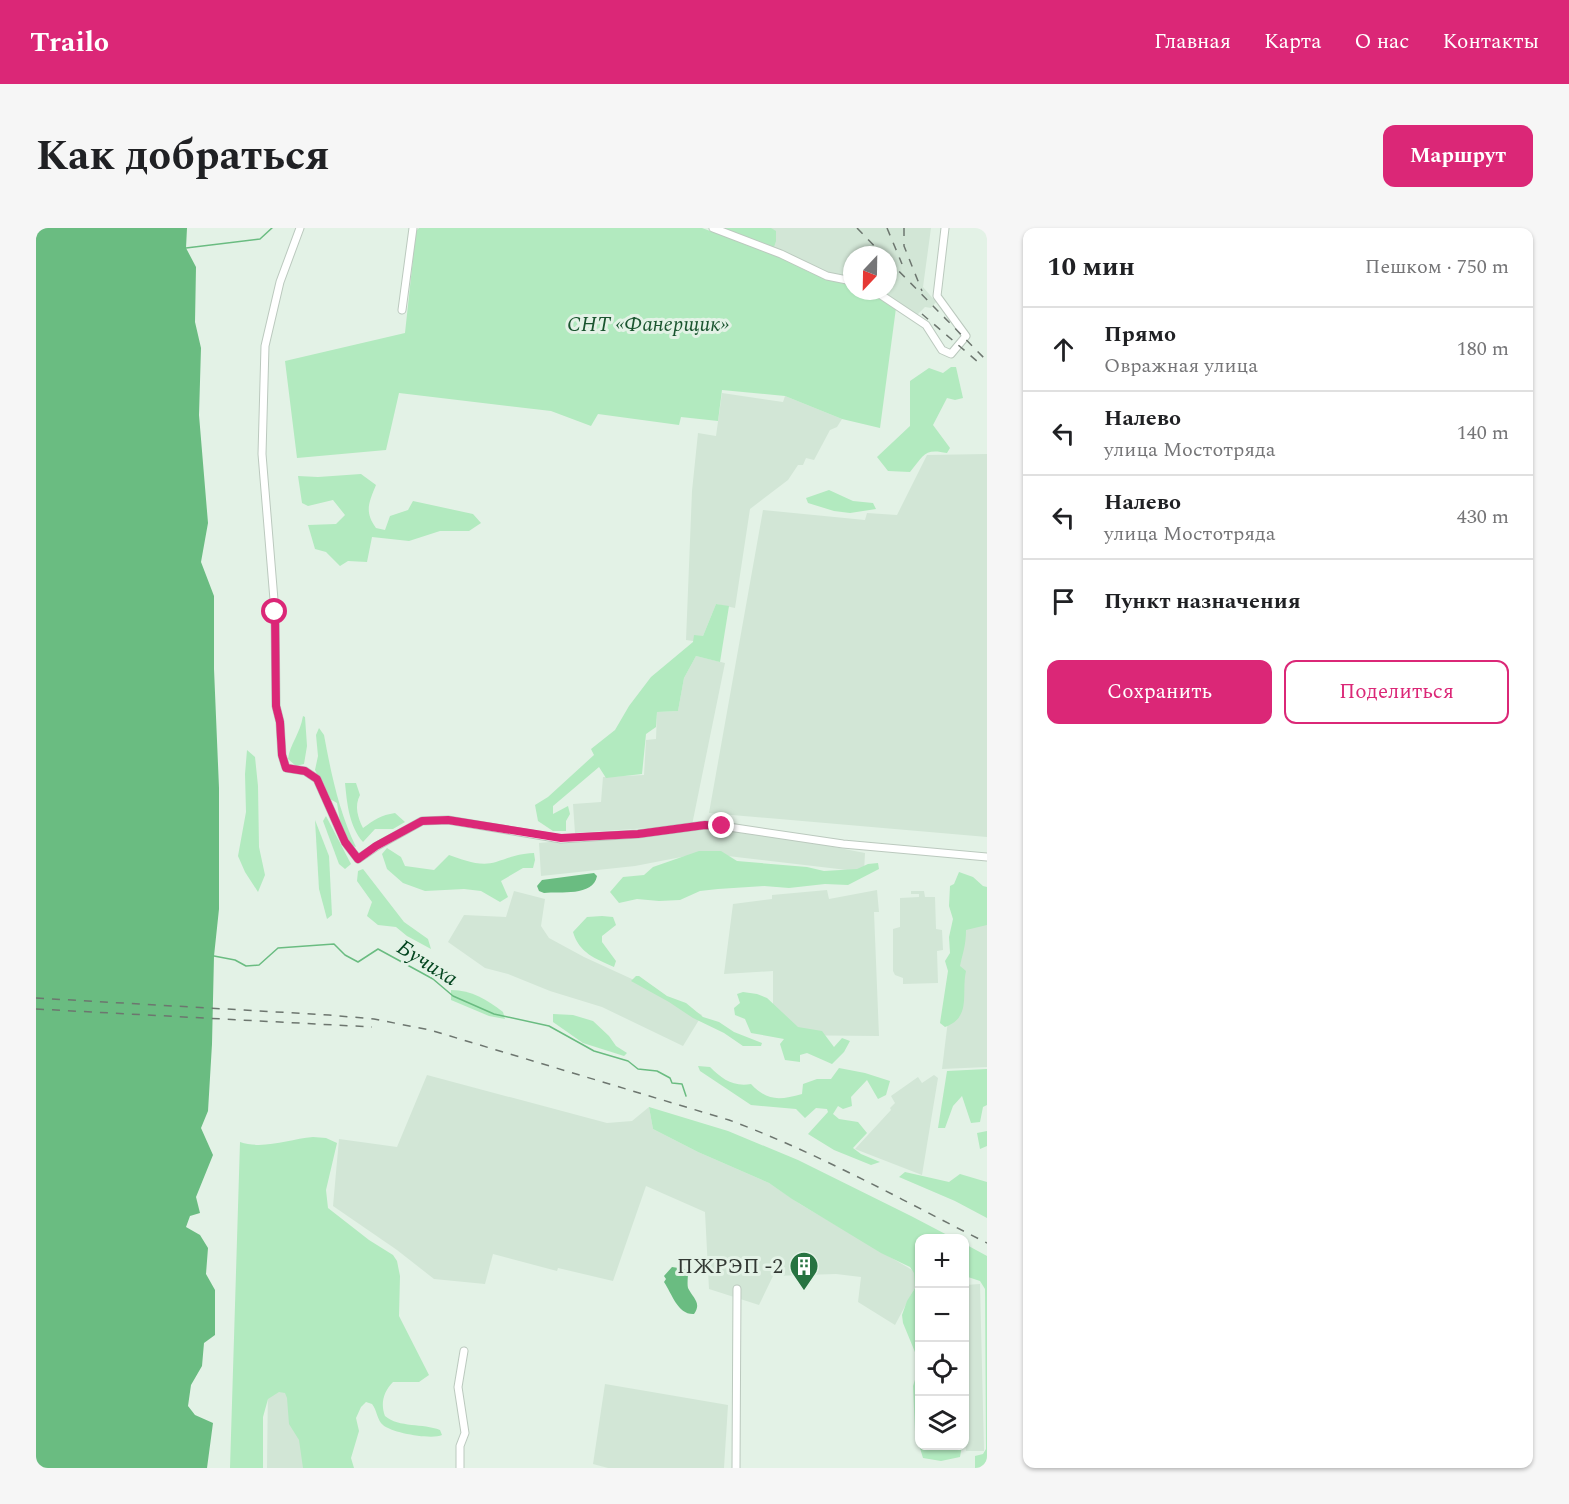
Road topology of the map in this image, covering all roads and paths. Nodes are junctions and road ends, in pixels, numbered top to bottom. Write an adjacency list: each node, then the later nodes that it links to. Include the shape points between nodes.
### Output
1 (300, 228): 8 (street, via 280,282 264,346 262,443 275,612 276,706 286,768 305,771 317,779 345,842 358,859 422,821 448,820 561,838 722,826 843,844)
2 (414, 228): 7 (street)
3 (713, 228): 5 (street)
4 (945, 228): 6 (street, via 937,296 966,336 951,354 942,350 926,325)
5 (843, 279)
6 (888, 300)
7 (402, 310)
8 (987, 857)
9 (738, 1289): 12 (street)
10 (464, 1351): 11 (street, via 458,1387 465,1433 460,1446)
11 (460, 1468)
12 (736, 1468)

